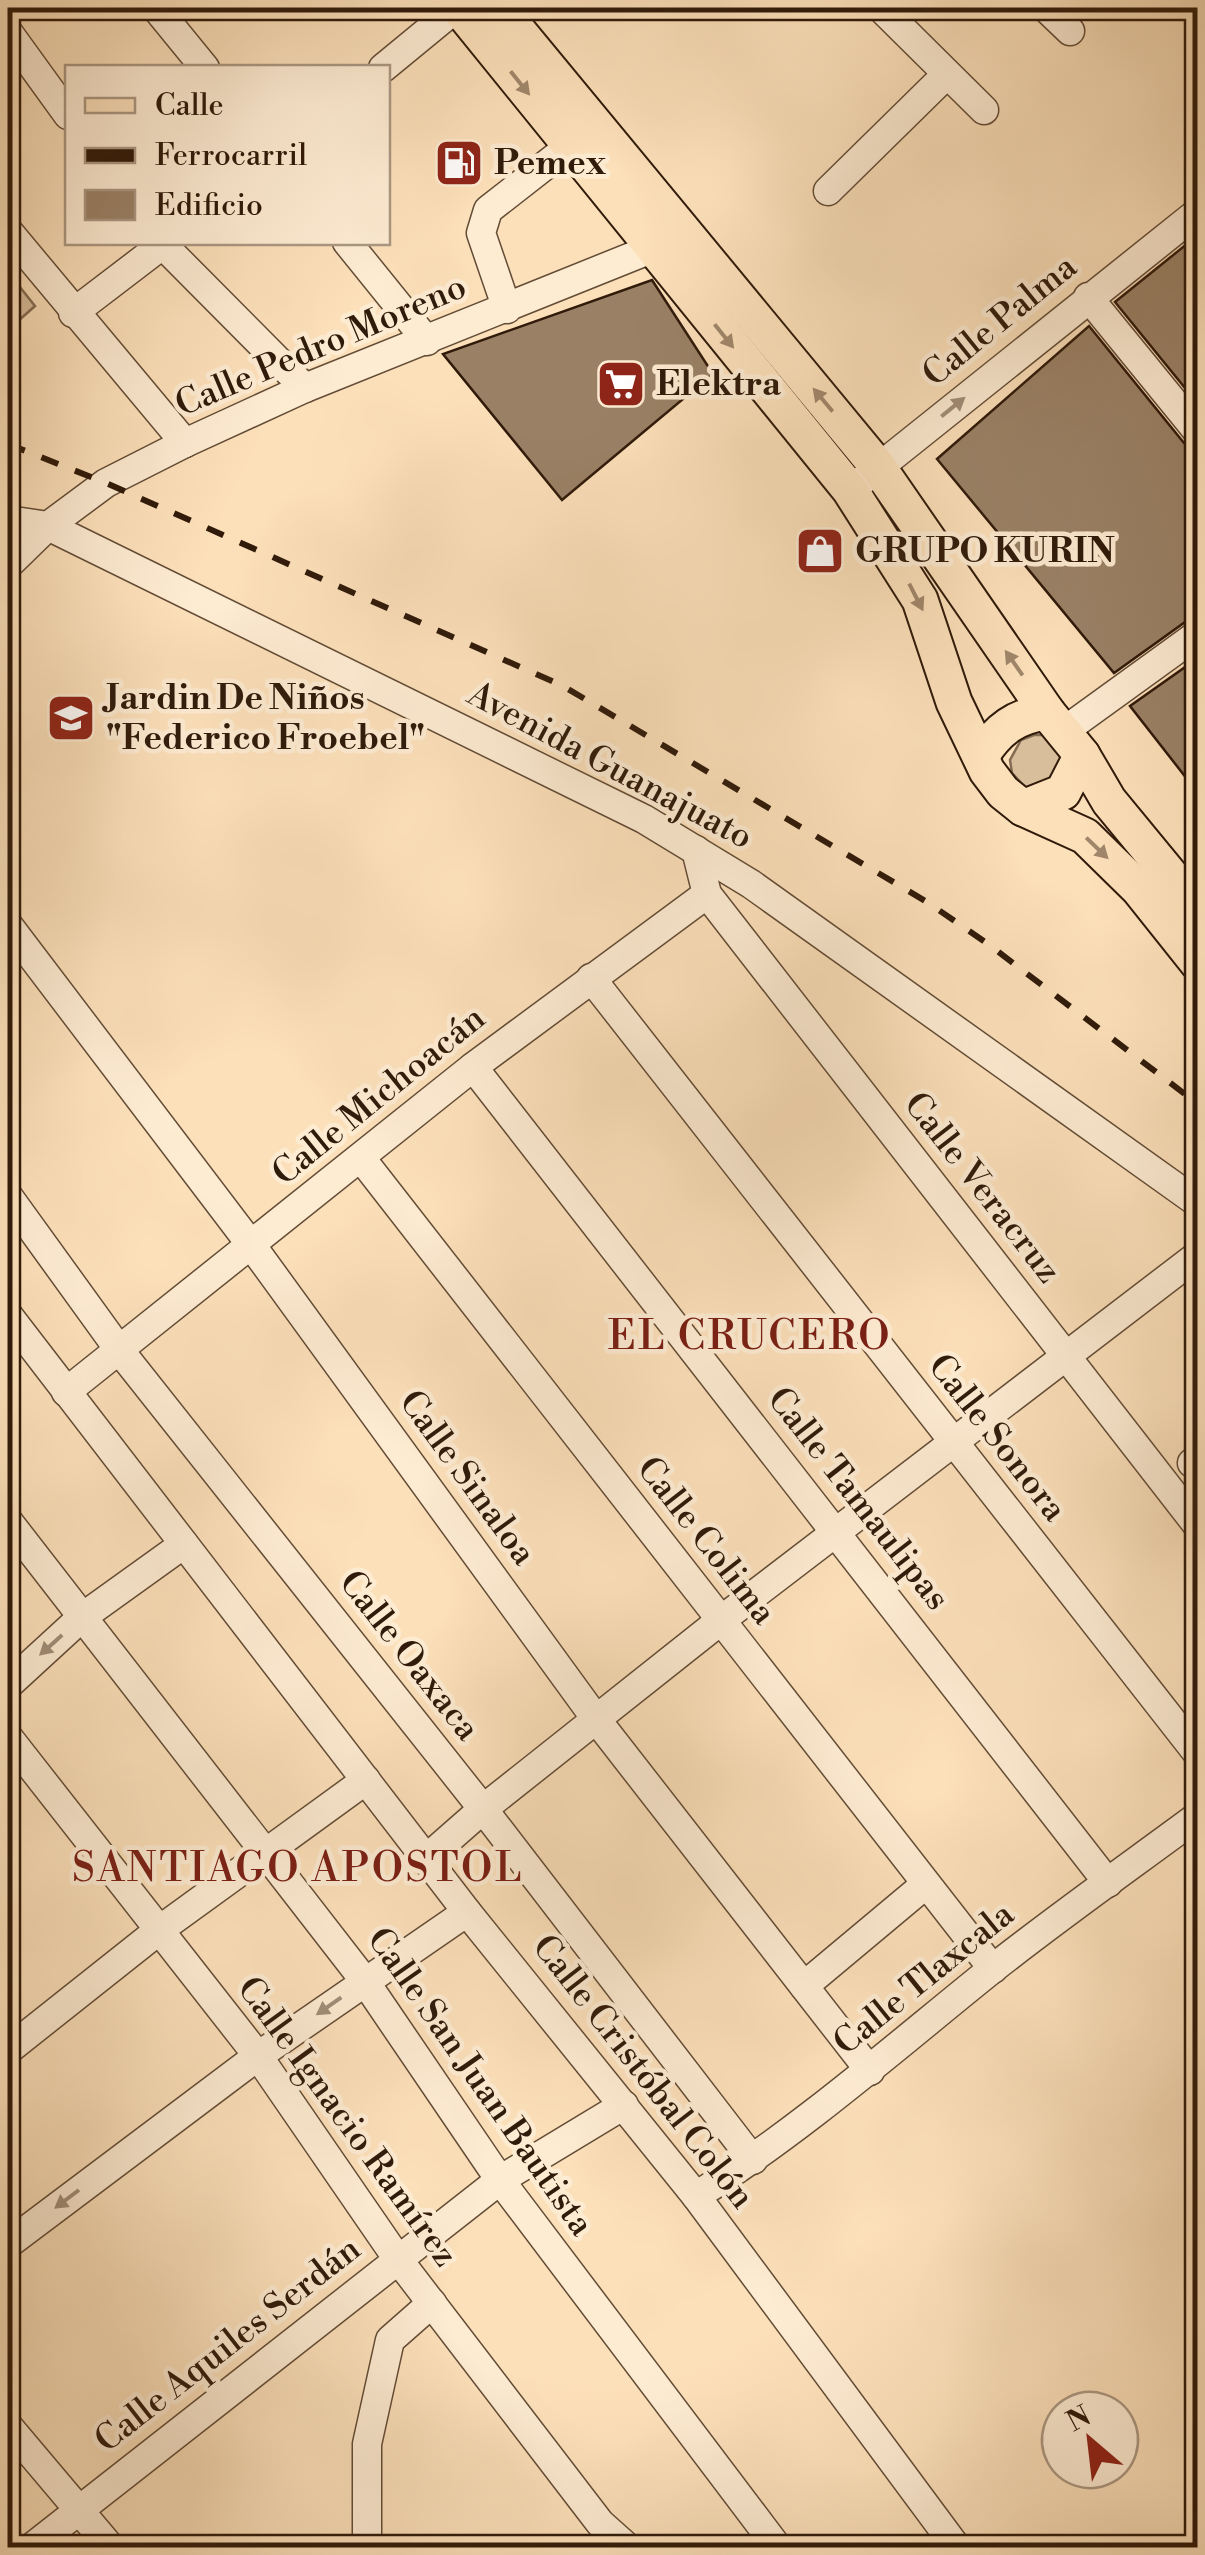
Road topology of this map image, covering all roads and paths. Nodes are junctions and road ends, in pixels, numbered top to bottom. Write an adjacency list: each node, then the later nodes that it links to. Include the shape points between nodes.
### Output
1 (156, 8): 6 (street)
2 (457, 8): 7 (street); 11 (main road, one-way to 11)
3 (499, 8): 15 (main road)
4 (880, 8): 8 (street)
5 (8, 32): 10 (street)
6 (203, 65)
7 (387, 65)
8 (946, 75): 9 (street); 12 (street)
9 (984, 110)
10 (65, 111)
11 (570, 146): 19 (main road); 21 (street, via 488,210 481,233)
12 (828, 192)
13 (1198, 212): 20 (street, Calle Palma)
14 (8, 231): 22 (street)
15 (686, 235): 19 (street, Calle Pedro Moreno); 27 (main road, one-way to 15)
16 (162, 245): 22 (street)
17 (164, 245): 24 (street)
18 (349, 245): 23 (street)
19 (653, 249): 21 (street, Calle Pedro Moreno); 28 (main road, one-way to 28)
20 (1088, 297): 25 (street); 27 (street, Calle Palma, one-way to 20)
21 (507, 308): 23 (street, Calle Pedro Moreno)
22 (73, 313): 26 (street)
23 (427, 341): 24 (street, Calle Pedro Moreno)
24 (305, 388): 26 (street, Calle Pedro Moreno)
25 (1198, 432)
26 (185, 443): 30 (street, Calle Pedro Moreno, via 106,484)
27 (878, 468): 28 (street, Calle Palma); 33 (main road, one-way to 27)
28 (850, 490): 34 (main road, one-way to 34, via 920,600 954,702)
29 (8, 520): 30 (street, Avenida Guanajuato)
30 (48, 526): 31 (street, Calle Pedro Moreno); 36 (street, Avenida Guanajuato)
31 (8, 564)
32 (1198, 634): 33 (street)
33 (1064, 732): 34 (main road, via 1027,715 992,738); 35 (main road, via 1062,792); 38 (main road, via 1109,801)
34 (981, 756): 35 (main road, via 1003,792)
35 (1022, 808): 40 (main road, one-way to 40, via 1085,836 1140,889)
36 (696, 850): 37 (street); 45 (street, Avenida Guanajuato)
37 (708, 894): 41 (street, Calle Michoacán); 50 (street, Calle Veracruz)
38 (1198, 909)
39 (8, 925): 46 (street, Calle Sinaloa)
40 (1197, 962)
41 (590, 978): 42 (street, Calle Michoacán); 52 (street, Calle Sonora)
42 (473, 1067): 43 (street, Calle Michoacán); 55 (street, Calle Tamaulipas)
43 (361, 1158): 46 (street, Calle Michoacán); 58 (street, Calle Colima)
44 (8, 1196): 49 (street, Calle Oaxaca)
45 (1198, 1203)
46 (252, 1246): 49 (street, Calle Michoacán); 60 (street, Calle Sinaloa)
47 (1198, 1255): 50 (street)
48 (8, 1315): 51 (street, Calle Cristóbal Colón)
49 (120, 1351): 51 (street, Calle Michoacán); 64 (street, Calle Oaxaca)
50 (1066, 1358): 52 (street); 54 (street, Calle Veracruz)
51 (66, 1392): 56 (street, Calle Cristóbal Colón)
52 (952, 1442): 55 (street); 62 (street, Calle Sonora)
53 (8, 1521): 57 (street, Calle San Juan Bautista)
54 (1198, 1526)
55 (837, 1532): 58 (street); 68 (street, Calle Tamaulipas)
56 (184, 1544): 57 (street); 63 (street, Calle Cristóbal Colón)
57 (81, 1618): 59 (street, one-way to 59); 66 (street, Calle San Juan Bautista)
58 (720, 1621): 60 (street); 69 (street, Calle Colima)
59 (8, 1685)
60 (596, 1719): 64 (street); 74 (street, Calle Sinaloa)
61 (8, 1737): 71 (street, Calle Ignacio Ramírez)
62 (1198, 1754)
63 (366, 1780): 66 (street); 67 (street, Calle Cristóbal Colón)
64 (483, 1809): 67 (street); 79 (street, Calle Oaxaca)
65 (1198, 1816): 68 (street, Calle Tlaxcala)
66 (266, 1855): 71 (street); 73 (street, Calle San Juan Bautista)
67 (426, 1859): 70 (street, Calle Cristóbal Colón)
68 (1108, 1883): 72 (street, Calle Tlaxcala)
69 (926, 1884): 72 (street, Calle Colima); 74 (street)
70 (468, 1912): 73 (street); 78 (street, Calle Cristóbal Colón)
71 (158, 1931): 75 (street); 76 (street, Calle Ignacio Ramírez)
72 (993, 1969): 77 (street, Calle Tlaxcala)
73 (364, 1980): 76 (street, one-way to 76); 80 (street, Calle San Juan Bautista)
74 (804, 1986): 77 (street, Calle Sinaloa)
75 (8, 2050)
76 (258, 2056): 82 (street, one-way to 82); 83 (street, Calle Ignacio Ramírez)
77 (870, 2071): 79 (street, Calle Tlaxcala)
78 (624, 2105): 80 (street, Calle Aquiles Serdán); 81 (street, Calle Cristóbal Colón)
79 (753, 2160): 81 (street, Calle Tlaxcala)
80 (500, 2180): 83 (street, Calle Aquiles Serdán); 92 (street, Calle San Juan Bautista)
81 (696, 2196): 93 (street, Calle Cristóbal Colón)
82 (8, 2244)
83 (397, 2258): 84 (street, Calle Ignacio Ramírez); 86 (street, Calle Aquiles Serdán)
84 (432, 2303): 87 (street, Calle Ignacio Ramírez); 90 (street, via 390,2340 367,2444)
85 (8, 2426): 86 (street)
86 (80, 2510): 88 (street, Calle Aquiles Serdán); 89 (street)
87 (605, 2535): 91 (street, Calle Ignacio Ramírez)
88 (31, 2548)
89 (111, 2548)
90 (367, 2548)
91 (628, 2548)
92 (778, 2548)
93 (958, 2548)

